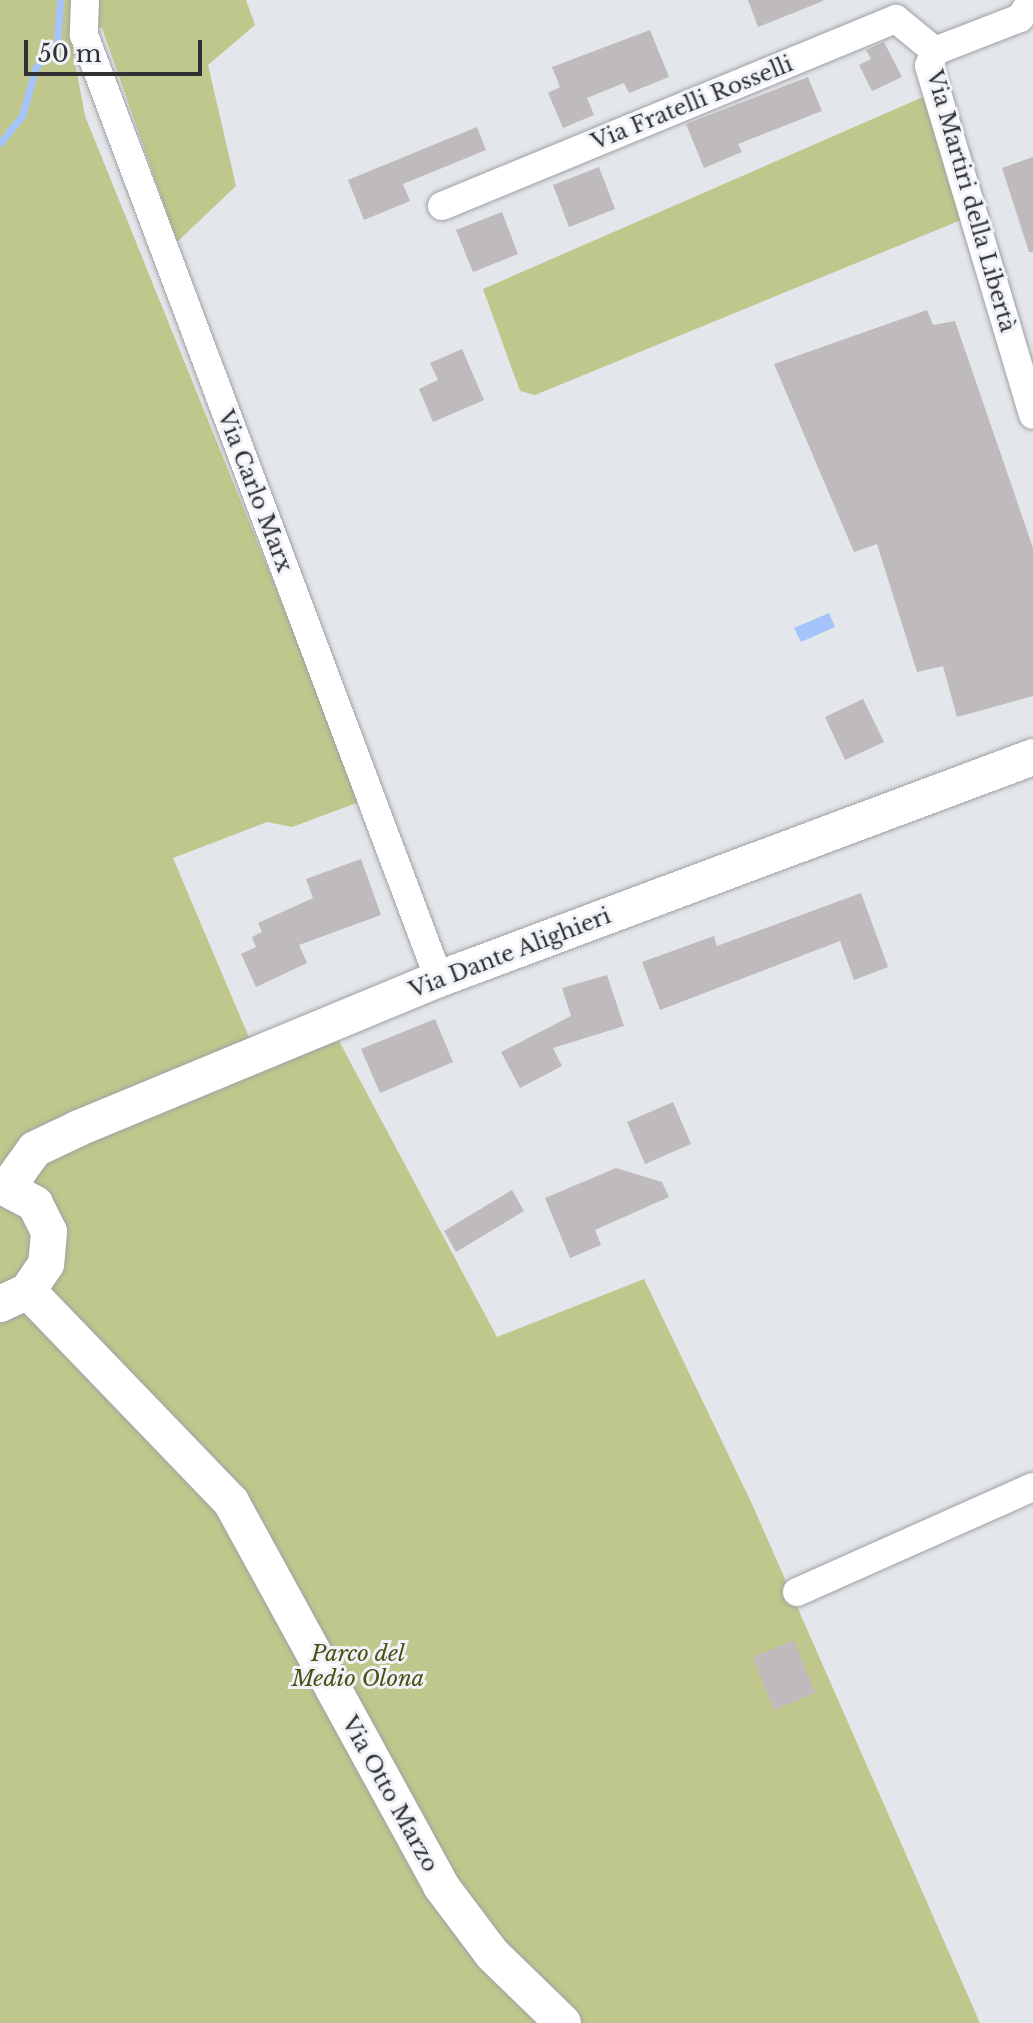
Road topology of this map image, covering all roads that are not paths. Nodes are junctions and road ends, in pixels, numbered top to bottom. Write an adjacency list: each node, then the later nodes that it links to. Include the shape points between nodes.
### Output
1 (85, 0): 7 (street, Via Carlo Marx, via 84,35)
2 (1032, 0): 3 (street, Via Martiri della Libertà, via 1020,18)
3 (935, 51): 4 (street, Via Fratelli Rosselli, via 896,19); 5 (street, Via Martiri della Libertà, via 929,66)
4 (442, 206)
5 (1033, 415)
6 (1033, 757): 7 (street, Via Dante Alighieri)
7 (439, 979): 8 (street, Via Dante Alighieri, via 35,1149)
8 (4, 1185): 9 (street, Via Dante Alighieri, via 35,1204 49,1232 46,1264)
9 (14, 1297): 12 (street, Via Otto Marzo, via 231,1502 441,1886 492,1954)
10 (1033, 1487): 11 (street)
11 (797, 1592)
12 (563, 2023)

